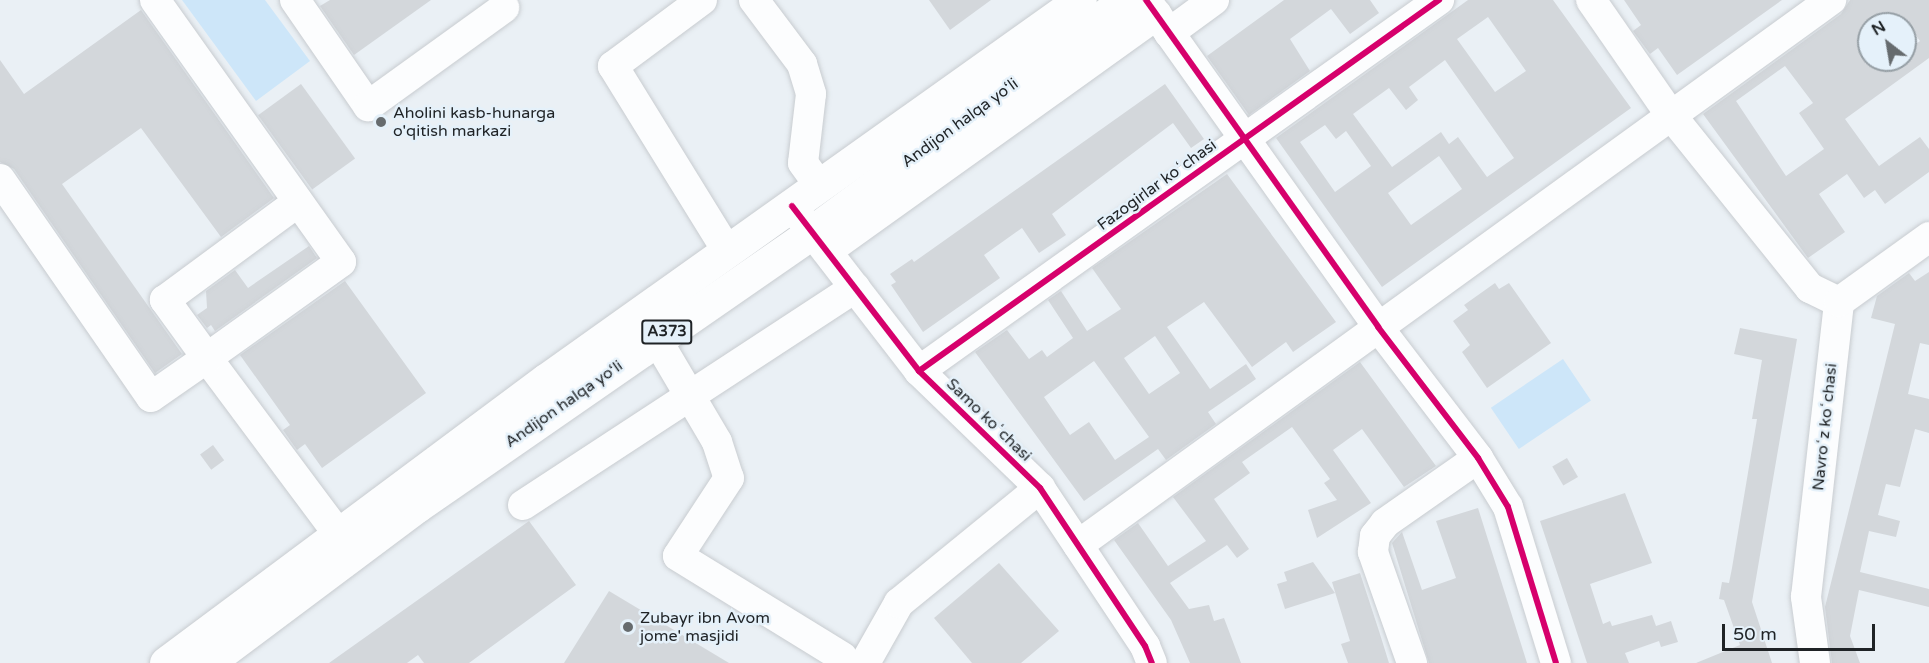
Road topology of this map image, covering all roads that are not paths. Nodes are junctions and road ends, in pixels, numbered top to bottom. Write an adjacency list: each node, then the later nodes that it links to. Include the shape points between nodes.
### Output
1 (155, 0): 17 (street)
2 (295, 0): 11 (street, via 368,106)
3 (702, 0): 21 (street, via 613,66)
4 (753, 0): 16 (street, via 802,64 811,94 803,163)
5 (1080, 0): 16 (highway, Andijon halqa yo‘li / A373)
6 (1126, 0): 20 (highway, Andijon halqa yo‘li / A373)
7 (1214, 0): 12 (street)
8 (1439, 0): 14 (street, Fazogirlar koʻchasi)
9 (1591, 0): 13 (street)
10 (1831, 0): 13 (street)
11 (504, 8)
12 (1157, 16): 14 (street); 20 (street)
13 (1670, 114): 23 (street, via 1810,288); 24 (street)
14 (1243, 140): 24 (street); 27 (street, Fazogirlar koʻchasi)
15 (0, 179): 26 (street, via 151,397)
16 (820, 186): 18 (highway, Andijon halqa yo‘li / A373)
17 (298, 201): 26 (street, via 165,300); 26 (street, via 341,262)
18 (792, 206): 20 (street, Samo koʻchasi); 21 (highway, Andijon halqa yo‘li / A373)
19 (1929, 237): 23 (street)
20 (819, 242): 22 (street, Samo koʻchasi); 25 (highway, Andijon halqa yo‘li / A373)
21 (728, 252): 32 (highway, Andijon halqa yo‘li / A373)
22 (855, 288): 27 (street, Samo koʻchasi); 28 (street)
23 (1839, 302): 40 (street, Navroʻz koʻchasi, via 1806,597)
24 (1378, 327): 29 (street); 33 (street)
25 (657, 340): 28 (street); 36 (highway, Andijon halqa yo‘li / A373, via 417,506)
26 (207, 357): 32 (street)
27 (919, 371): 30 (street, Samo koʻchasi)
28 (692, 394): 31 (street); 34 (street, via 717,442 729,478 678,556)
29 (1478, 458): 38 (street, via 1385,523 1375,536 1373,552); 39 (street, via 1508,507)
30 (1041, 488): 33 (street, Samo koʻchasi); 34 (street, via 899,603)
31 (523, 505)
32 (338, 534): 35 (highway, Andijon halqa yo‘li / A373)
33 (1078, 546): 37 (street, Samo koʻchasi, via 1145,646)
34 (854, 660)
35 (166, 663)
36 (207, 663)
37 (1152, 663)
38 (1412, 663)
39 (1556, 663)
40 (1815, 663)

